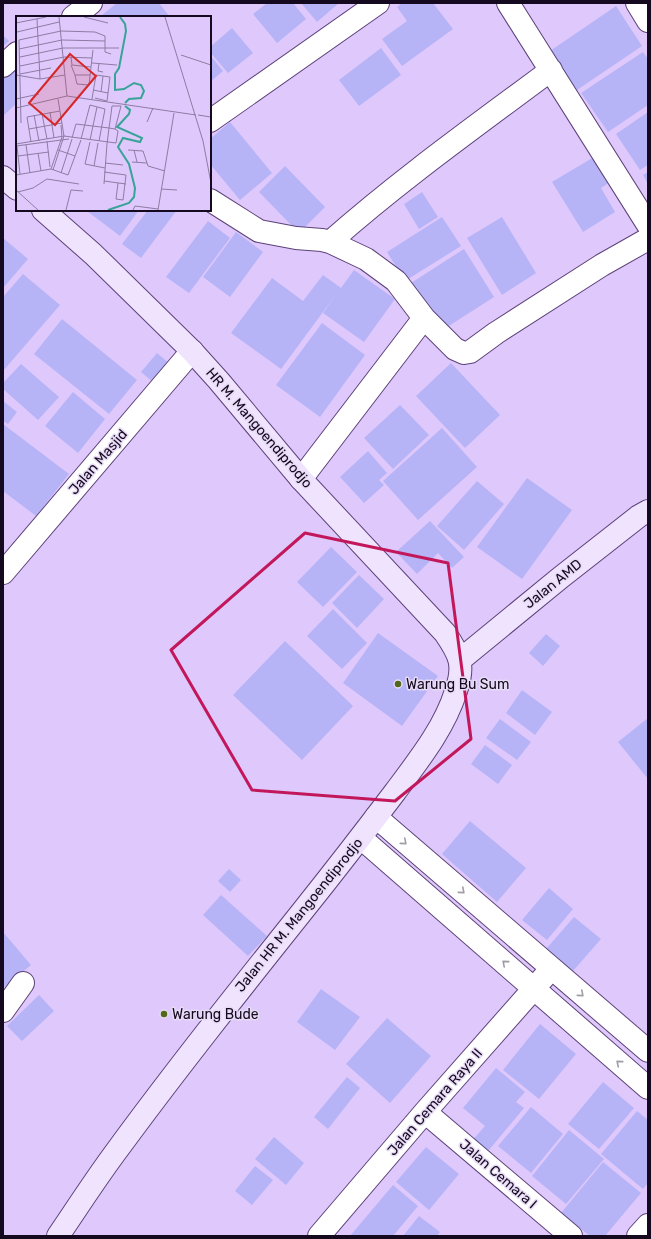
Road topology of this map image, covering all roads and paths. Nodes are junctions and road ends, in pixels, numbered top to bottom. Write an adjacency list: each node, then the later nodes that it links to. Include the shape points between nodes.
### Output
1 (92, 3): 5 (street)
2 (378, 3): 10 (street)
3 (508, 3): 9 (street)
4 (637, 3): 6 (street)
5 (74, 16)
6 (648, 21)
7 (16, 54): 8 (street)
8 (3, 66)
9 (550, 70): 15 (street); 17 (street, via 431,158)
10 (211, 120)
11 (3, 177): 12 (main road)
12 (16, 188)
13 (211, 201): 17 (street, via 259,230)
14 (43, 211): 19 (main road, HR M. Mangoendiprodjo, via 93,254)
15 (648, 225)
16 (648, 239): 18 (street, via 602,265 470,352 464,353 455,349)
17 (330, 242): 18 (street, via 366,259 396,281)
18 (424, 318): 20 (street)
19 (192, 351): 20 (main road, HR M. Mangoendiprodjo); 22 (street, Jalan Masjid)
20 (301, 479): 23 (main road, HR M. Mangoendiprodjo, via 445,633)
21 (648, 511): 23 (main road, Jalan AMD, via 560,578)
22 (3, 573)
23 (460, 660): 24 (main road, Jalan HR M. Mangoendiprodjo, via 461,674 457,690 443,723)
24 (376, 817): 25 (main road, Jalan HR M. Mangoendiprodjo); 26 (street, one-way to 26)
25 (361, 838): 28 (street, one-way to 25); 35 (main road, Jalan HR M. Mangoendiprodjo, via 178,1068 113,1155)
26 (551, 968): 28 (street, Jalan Cemara Raya II); 30 (street, one-way to 30)
27 (24, 983): 29 (street)
28 (535, 989): 31 (street, one-way to 28); 32 (street, Jalan Cemara Raya II)
29 (3, 1011)
30 (648, 1051)
31 (648, 1088)
32 (425, 1112): 34 (street, Jalan Cemara Raya II); 36 (street, Jalan Cemara I)
33 (648, 1225): 37 (street)
34 (323, 1235)
35 (58, 1236)
36 (571, 1236)
37 (638, 1236)

